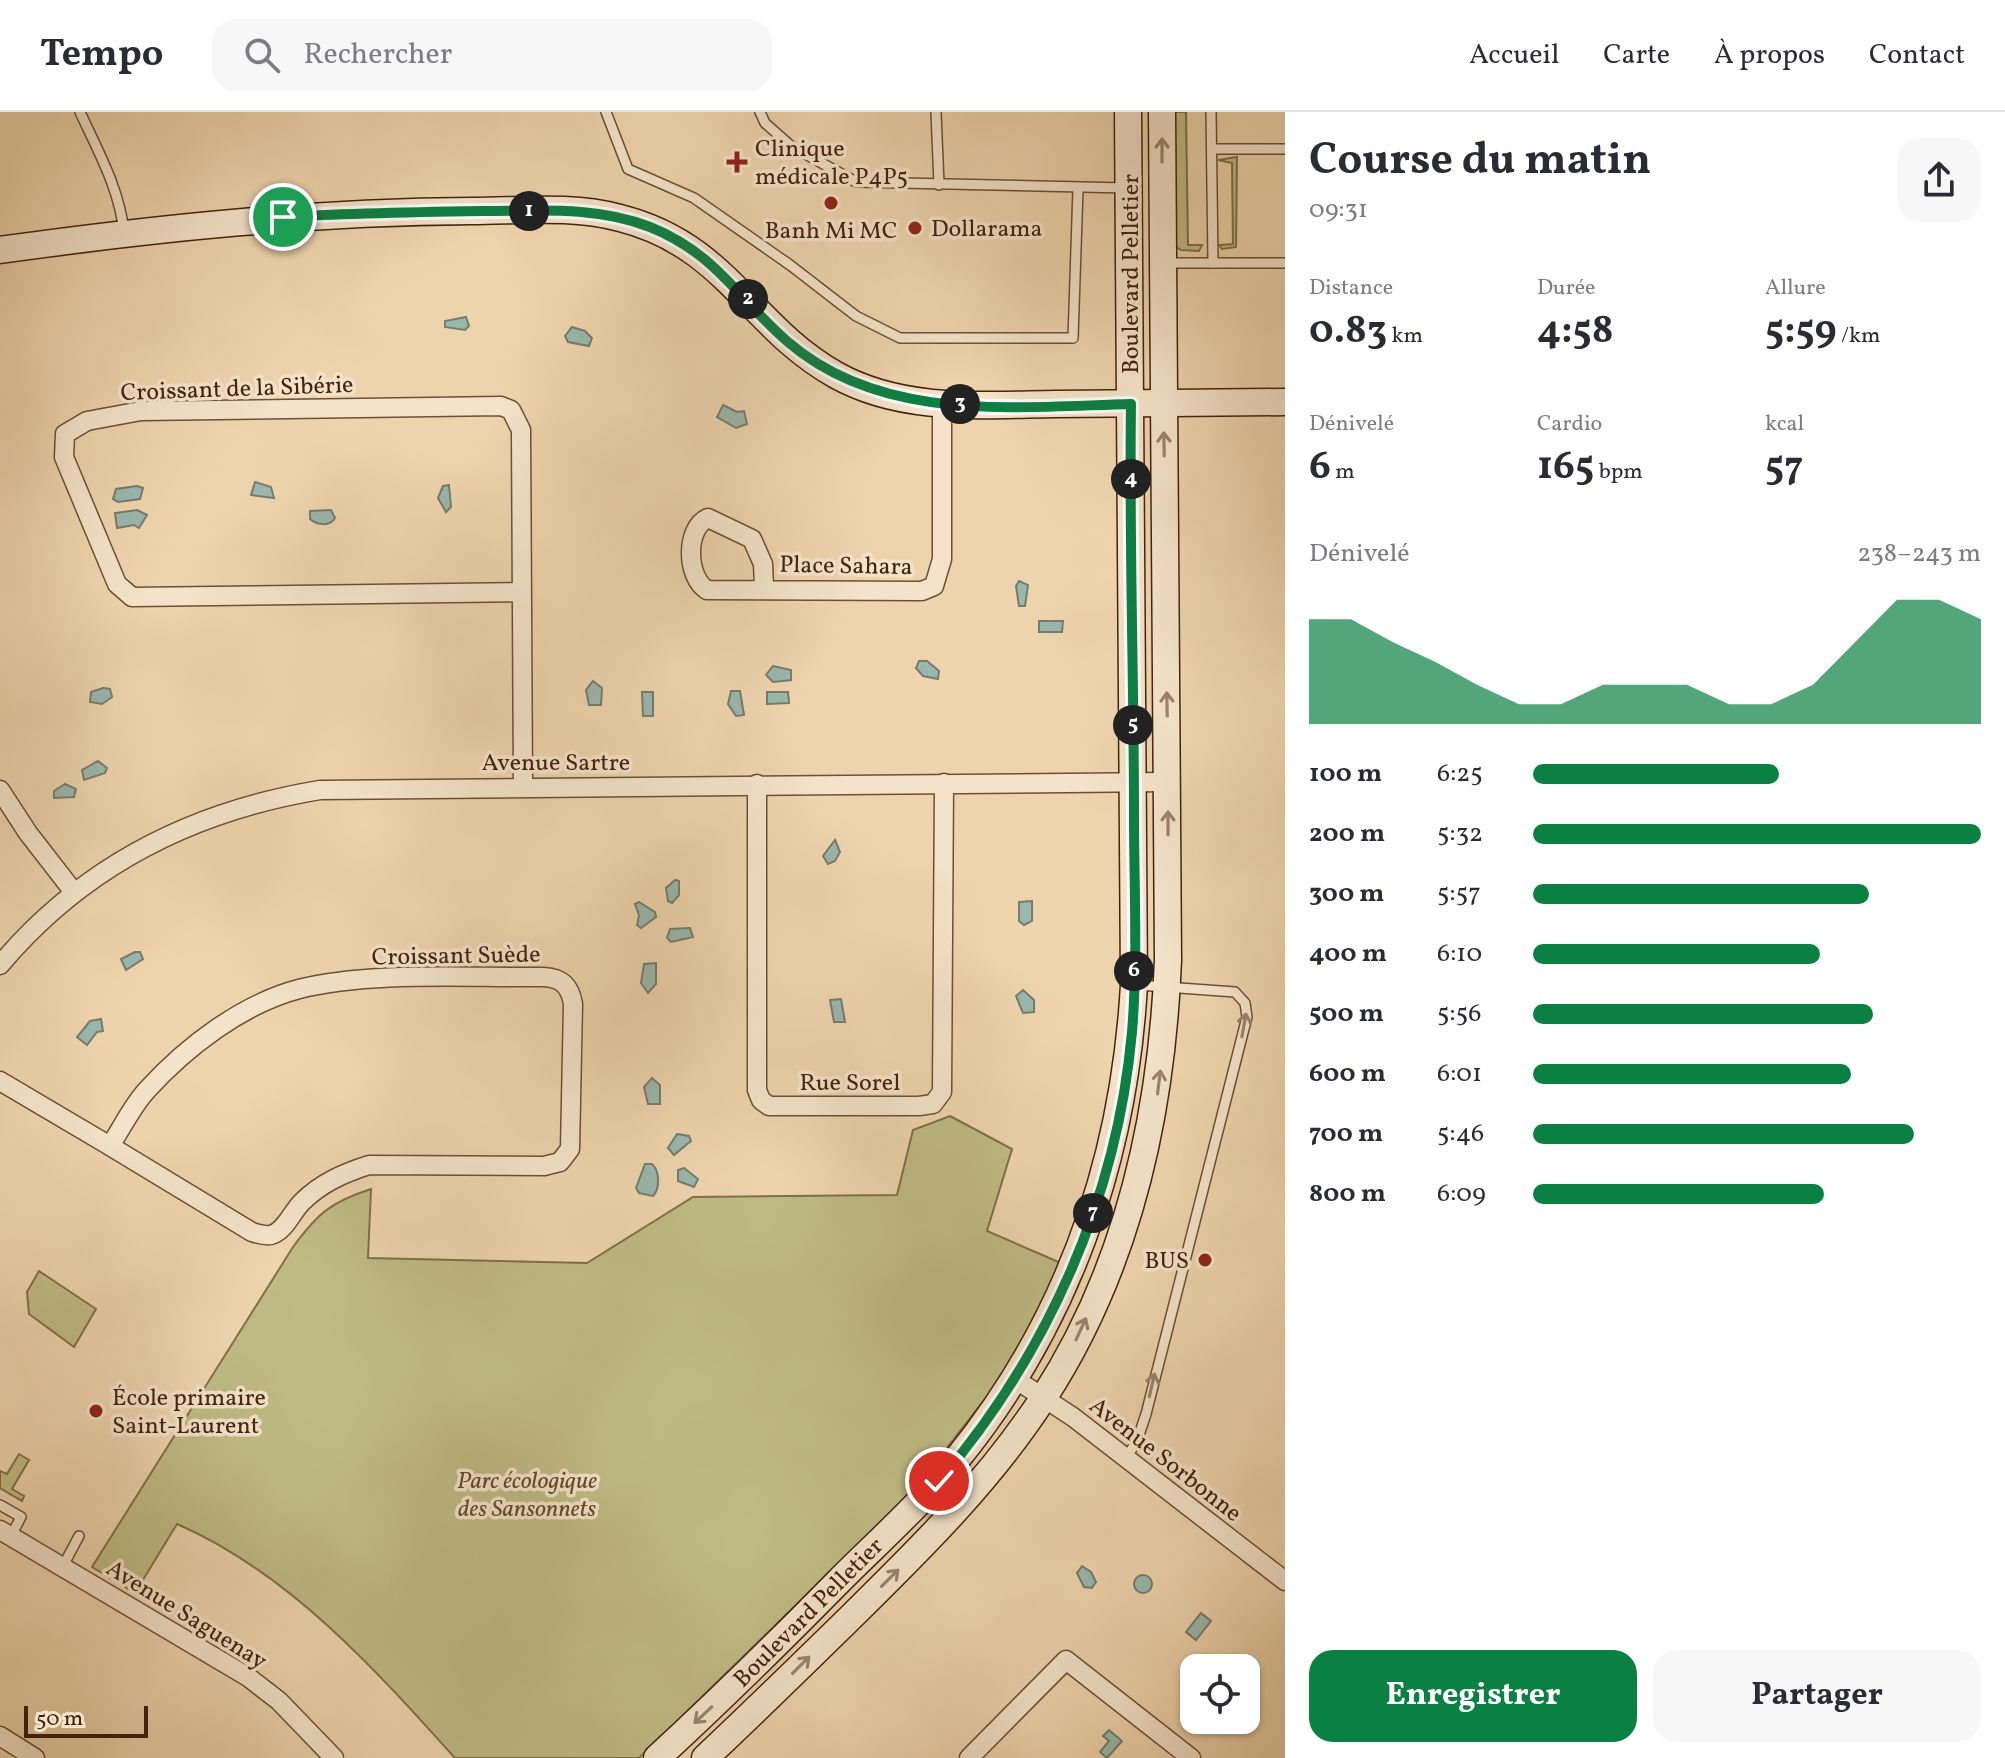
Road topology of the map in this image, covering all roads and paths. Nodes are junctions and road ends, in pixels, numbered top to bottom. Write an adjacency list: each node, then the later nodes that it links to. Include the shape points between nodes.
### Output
1 (80, 112): 14 (lane, via 121,209)
2 (606, 112): 13 (lane, via 628,169 694,198 856,316 900,338 1073,338)
3 (760, 112): 10 (lane, via 791,146 856,182)
4 (936, 112): 10 (lane)
5 (1128, 112): 11 (street, Boulevard Pelletier)
6 (1162, 112): 12 (street, Boulevard Pelletier, one-way to 6)
7 (1211, 112): 8 (lane)
8 (1212, 149): 9 (lane); 17 (lane)
9 (1285, 149)
10 (939, 185): 13 (lane)
11 (1129, 188): 12 (street); 13 (lane); 22 (street, Boulevard Pelletier)
12 (1162, 188): 16 (street, Boulevard Pelletier)
13 (1078, 189)
14 (124, 233): 15 (street); 21 (street, via 342,214 550,211 616,216 660,231 700,254 788,342 838,376 890,396)
15 (0, 250)
16 (1163, 263): 17 (lane); 20 (street, Boulevard Pelletier)
17 (1213, 263): 18 (lane)
18 (1285, 263)
19 (1285, 402): 20 (street)
20 (1164, 403): 22 (street); 26 (street, Boulevard Pelletier, one-way to 20)
21 (942, 404): 22 (street); 23 (street, Place Sahara, via 942,559 934,586 922,591)
22 (1131, 404): 25 (street, Boulevard Pelletier)
23 (764, 588): 23 (street, Place Sahara, via 713,591 701,586 694,573 697,523 708,518 752,539 763,564)
24 (520, 592): 24 (street, Croissant de la Sibérie, via 521,430 511,410 501,406 141,411 87,421 65,434 64,457 117,584 132,597); 29 (street, Croissant de la Sibérie)
25 (1134, 782): 26 (street, Avenue Sartre); 27 (street, Avenue Sartre); 33 (street, Boulevard Pelletier)
26 (1167, 782): 34 (street, Boulevard Pelletier, one-way to 26)
27 (944, 783): 28 (street, Avenue Sartre); 28 (street, Rue Sorel, via 942,1092 933,1104 919,1106 769,1106 761,1100)
28 (757, 784): 29 (street, Avenue Sartre)
29 (523, 786): 31 (street, Avenue Sartre, via 320,790 277,798 167,834)
30 (0, 790): 31 (street)
31 (73, 891): 32 (street, Avenue Sartre)
32 (0, 965)
33 (1134, 985): 34 (lane); 37 (street, Boulevard Pelletier, via 1125,1087 1097,1203 1060,1296)
34 (1168, 987): 38 (street, Boulevard Pelletier, one-way to 34, via 1100,1290 1136,1190 1157,1097); 39 (lane, one-way to 34, via 1146,1414 1247,1017 1245,1003 1235,992)
35 (0, 1081): 36 (street, Croissant Suède)
36 (110, 1146): 36 (street, Croissant Suède, via 145,1092 186,1052 241,1014 295,990 331,982 544,977 561,980 571,995 570,1149 560,1162 369,1165 320,1187 268,1236 252,1232)
37 (1015, 1379): 38 (street, Avenue Sorbonne); 48 (street, Boulevard Pelletier, one-way to 48, via 923,1498)
38 (1044, 1398): 39 (street, Avenue Sorbonne); 49 (street, Boulevard Pelletier, one-way to 38, via 946,1522 1001,1459)
39 (1126, 1458): 44 (street, Avenue Sorbonne)
40 (0, 1505): 41 (lane, via 21,1517)
41 (6, 1533): 43 (street, Avenue Saguenay)
42 (79, 1536): 43 (lane)
43 (63, 1566): 47 (street, Avenue Saguenay, via 248,1677)
44 (1285, 1581)
45 (0, 1736): 46 (street)
46 (35, 1758)
47 (334, 1758)
48 (657, 1758)
49 (705, 1758)
50 (969, 1758): 51 (street, via 1066,1660)
51 (1191, 1758)

